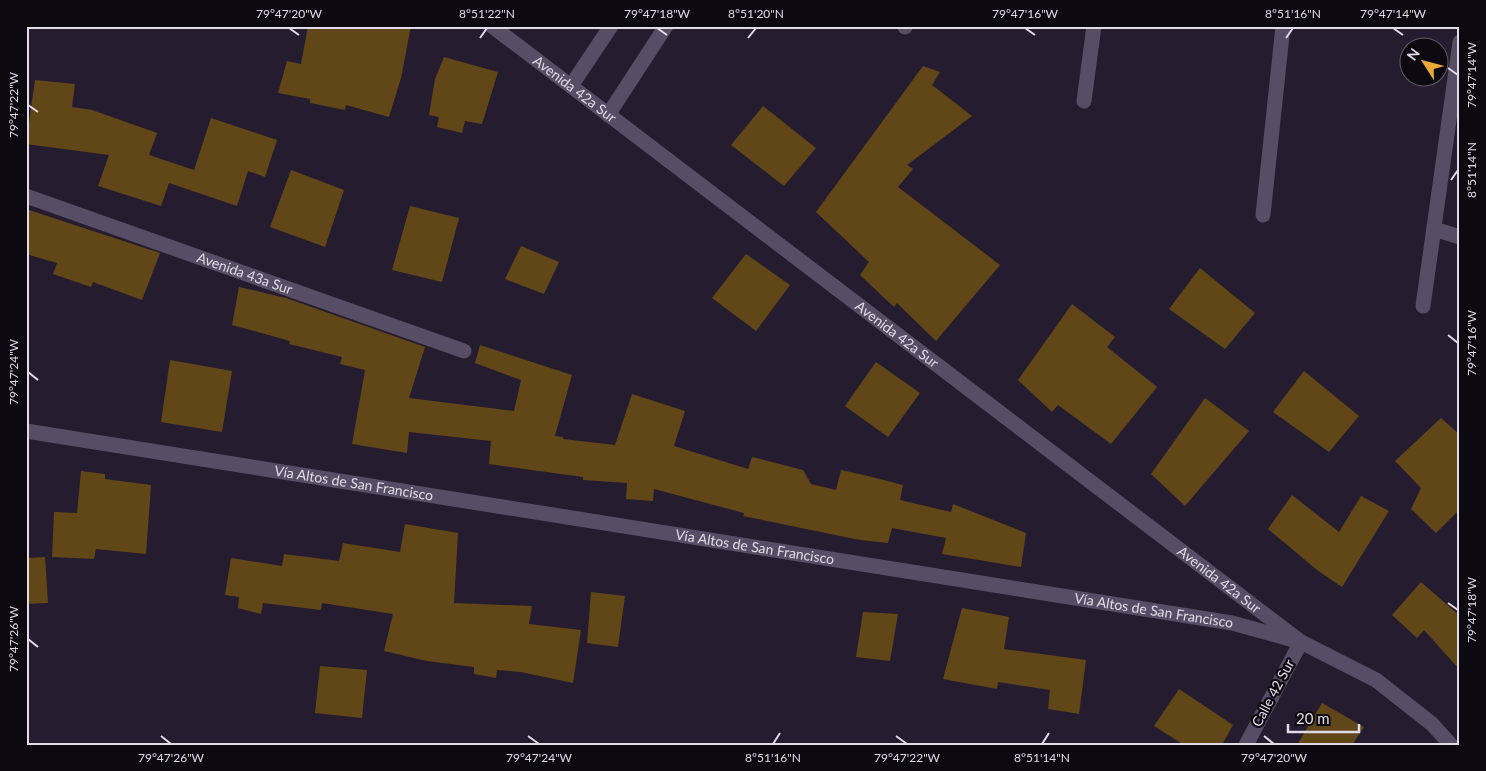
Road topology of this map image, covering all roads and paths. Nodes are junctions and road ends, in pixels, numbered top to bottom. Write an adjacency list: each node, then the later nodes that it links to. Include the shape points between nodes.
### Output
1 (492, 26): 7 (street, Avenida 42a Sur)
2 (610, 26): 7 (street)
3 (666, 26): 9 (street)
4 (1094, 26): 8 (street)
5 (1283, 26): 11 (street)
6 (1460, 42): 12 (street)
7 (571, 86): 9 (street, Avenida 42a Sur)
8 (1084, 101)
9 (608, 115): 17 (street, Avenida 42a Sur)
10 (26, 196): 15 (street, Avenida 43a Sur)
11 (1263, 215)
12 (1434, 228): 13 (street); 14 (street)
13 (1460, 237)
14 (1423, 306)
15 (464, 351)
16 (26, 431): 17 (street, Vía Altos de San Francisco, via 1232,623)
17 (1301, 642): 18 (street, Calle 42 Sur); 19 (street, Vía Altos de San Francisco, via 1376,680 1432,724)
18 (1246, 745)
19 (1451, 745)

